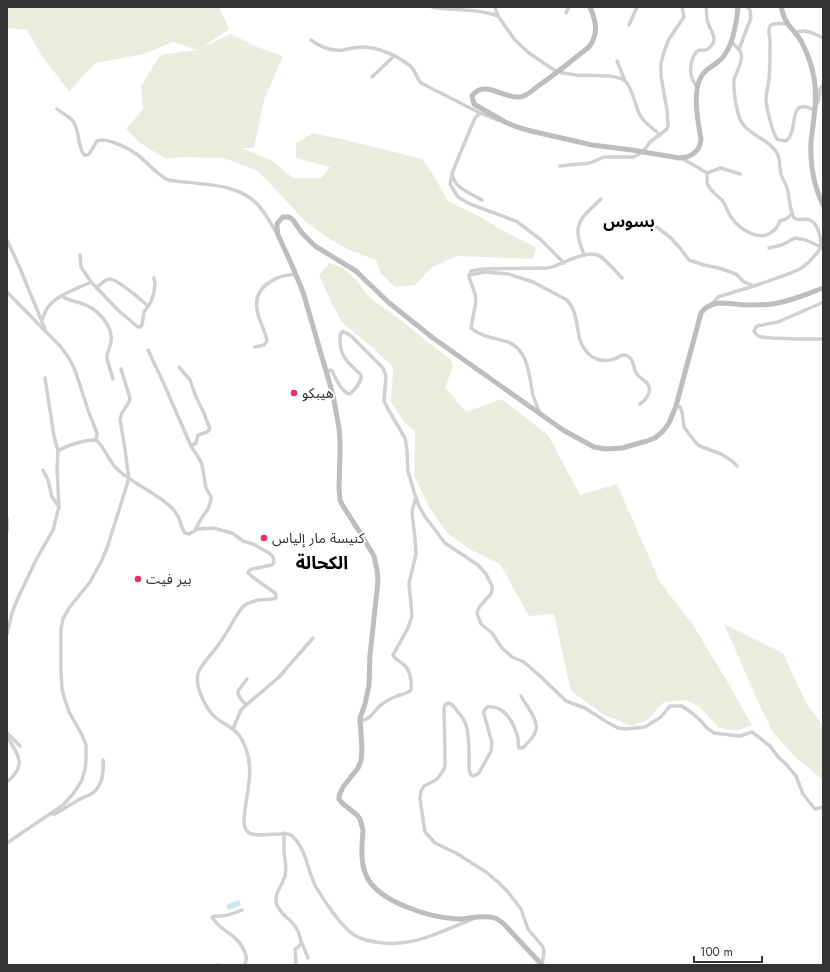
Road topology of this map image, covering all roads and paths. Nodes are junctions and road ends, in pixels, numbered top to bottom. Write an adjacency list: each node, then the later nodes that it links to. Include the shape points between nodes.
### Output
1 (432, 7): 13 (street)
2 (490, 7): 3 (street)
3 (495, 7): 13 (street)
4 (569, 7): 12 (street)
5 (590, 7): 23 (main road, via 596,28 593,41)
6 (637, 7): 15 (street)
7 (682, 7): 32 (street, via 684,17 669,39 661,63 668,125)
8 (706, 7): 27 (street, via 707,22 715,40 709,48 697,51 692,61 691,75)
9 (738, 7): 19 (main road)
10 (747, 7): 20 (street, via 751,18)
11 (781, 7): 14 (main road)
12 (566, 13)
13 (498, 16): 23 (street, via 529,53)
14 (788, 24): 16 (main road); 29 (street, via 774,24 769,29 770,63 766,99 777,138 789,138 799,108 806,106)
15 (630, 26)
16 (796, 33): 17 (street, via 806,31); 29 (main road, via 802,42 814,79)
17 (823, 38)
18 (311, 40): 21 (street, via 331,49 369,47)
19 (732, 42): 20 (street); 27 (main road, via 726,54 701,76)
20 (739, 49): 42 (street, via 741,59 734,85 739,117 744,127 771,144 777,154)
21 (394, 56): 24 (street); 30 (street, via 416,72 421,83)
22 (617, 61): 25 (street)
23 (557, 72): 25 (street, via 610,76); 31 (main road, via 520,97 487,89 475,92 472,96 474,104)
24 (372, 76)
25 (625, 81): 32 (street, via 642,119)
26 (823, 85): 29 (street)
27 (698, 88): 34 (main road, via 696,106 700,144 693,154)
28 (57, 109): 44 (street, via 74,122 84,155 88,155 97,141 102,139 128,148 161,177 168,180 224,187 235,191 258,205)
29 (814, 110): 41 (main road, via 812,160)
30 (480, 113): 31 (street); 38 (street, via 474,121)
31 (505, 122): 33 (main road, via 531,132 592,145)
32 (660, 135): 33 (street, via 650,142)
33 (643, 152): 34 (main road); 35 (street, via 634,156 604,157 590,163)
34 (679, 158): 36 (street)
35 (560, 166)
36 (707, 173): 37 (street, via 721,168); 42 (street, via 708,187 723,202 732,218 752,234 761,236 771,233 780,221)
37 (740, 174)
38 (452, 175): 40 (street, via 463,189); 50 (street, via 450,184 458,197 516,221 540,239)
39 (601, 199): 49 (street, via 579,222 578,234)
40 (482, 200)
41 (823, 205)
42 (792, 214): 46 (street, via 796,219 810,220 814,223)
43 (656, 227): 56 (street, via 671,238 689,260 736,274 744,282)
44 (278, 235): 51 (main road); 76 (main road, via 276,228 280,220 289,217 315,246 356,271 388,302 433,338)
45 (7, 240): 64 (street)
46 (821, 246): 47 (street, via 795,238); 56 (street, via 800,269)
47 (769, 248)
48 (80, 255): 55 (street, via 81,267)
49 (584, 255): 50 (street); 54 (street, via 598,256)
50 (564, 263): 52 (street, via 543,268 484,269 471,271)
51 (296, 274): 67 (street, via 281,276 260,291 258,311 267,341 264,345); 73 (main road)
52 (469, 275): 74 (street, via 485,272 508,274 533,282 567,300 575,313 583,348 590,356 606,361 625,355 633,363 636,373 650,388 649,394); 76 (street, via 476,301 471,328 485,336 511,343 524,356)
53 (154, 278): 63 (street, via 154,292)
54 (622, 278)
55 (91, 282): 57 (street); 60 (street)
56 (754, 286): 62 (street, via 718,297)
57 (96, 288): 63 (street, via 107,279 113,279); 63 (street, via 138,327 142,325 144,312)
58 (823, 288): 62 (main road, via 773,304)
59 (7, 292): 65 (street)
60 (62, 296): 64 (street, via 48,306); 72 (street, via 93,309 106,324 112,335 111,346 106,356)
61 (823, 302): 66 (street, via 778,322 757,326 754,331 761,337)
62 (712, 304): 75 (main road, via 701,313)
63 (148, 306)
64 (42, 320): 65 (street)
65 (45, 330): 77 (street, via 60,346 75,370 97,433)
66 (823, 338)
67 (255, 347)
68 (148, 350): 78 (street)
69 (179, 367): 78 (street, via 190,380 210,429 198,435 196,443)
70 (121, 368): 82 (street, via 130,398 120,419)
71 (45, 378): 79 (street)
72 (113, 379)
73 (328, 379): 83 (street, via 330,370 346,393 350,394 361,380 361,375 342,355 340,338 343,331 383,368 386,376 384,401 405,438 408,471); 93 (main road, via 339,428 340,500 374,556 378,575 369,685)
74 (640, 404)
75 (676, 406): 76 (main road, via 669,423 655,438 622,448 594,447); 80 (street, via 680,407 684,427 696,443 721,454)
76 (540, 414)
77 (96, 440): 79 (street); 82 (street, via 116,468)
78 (191, 446): 86 (street, via 202,465 206,488 212,496 208,509)
79 (58, 451): 84 (street)
80 (737, 466)
81 (42, 470): 84 (street, via 48,480 52,497)
82 (129, 478): 86 (street, via 173,509 185,533 189,534); 101 (street, via 102,560 90,582 69,608 62,624 63,693 69,712 85,741 86,760 82,780 73,794)
83 (416, 498): 93 (street, via 412,513 416,554 409,583 412,616 393,655 407,668 411,690 385,702 368,719); 100 (street, via 423,513 443,540 478,565 489,580 492,586 491,594 477,612 481,624 492,632 502,648 512,657 524,662 566,701 585,708 618,728 646,727 661,717 670,706 682,706 714,733 740,736 752,732 770,746 796,776 803,794 814,809)
84 (59, 507): 88 (street, via 52,530 12,613)
85 (7, 519): 87 (street)
86 (195, 530): 94 (street, via 213,528 232,533 269,553 274,560 272,565 252,569 248,573 275,593 276,598 259,599 244,605 199,670 197,677 197,684 210,711)
87 (7, 532)
88 (7, 634)
89 (312, 638): 92 (street, via 279,677)
90 (248, 679): 92 (street, via 238,694)
91 (520, 696): 110 (street, via 536,721 535,734 523,748 519,748 515,729 508,716 496,706 487,707 484,714 492,742 491,751 480,773 474,776 469,770 466,725 454,706 446,703 445,766 437,779 422,787 420,799 425,832 433,841 456,852 486,872 516,902 528,929 543,947)
92 (246, 705): 94 (street, via 241,710)
93 (359, 722): 105 (main road, via 361,760 343,787 339,799 360,819 363,830 362,863 369,881 382,893 410,909 458,919)
94 (233, 729): 102 (street, via 242,740 249,763 244,827 253,834)
95 (7, 733): 97 (street)
96 (7, 737): 99 (street, via 20,762 18,770)
97 (20, 746)
98 (103, 760): 101 (street, via 104,768 98,788 55,814)
99 (7, 782)
100 (823, 807)
101 (50, 814): 103 (street)
102 (284, 833): 105 (street, via 290,834 298,843 316,888 331,910 350,932 362,939 399,943 420,939); 106 (street, via 285,875 277,896 277,904 296,925)
103 (7, 843)
104 (242, 910): 108 (street, via 212,917 242,946 247,961)
105 (477, 917): 110 (main road, via 488,916 498,920)
106 (302, 943): 107 (street); 109 (street, via 295,949)
107 (308, 958)
108 (244, 965)
109 (295, 965)
110 (542, 965)

